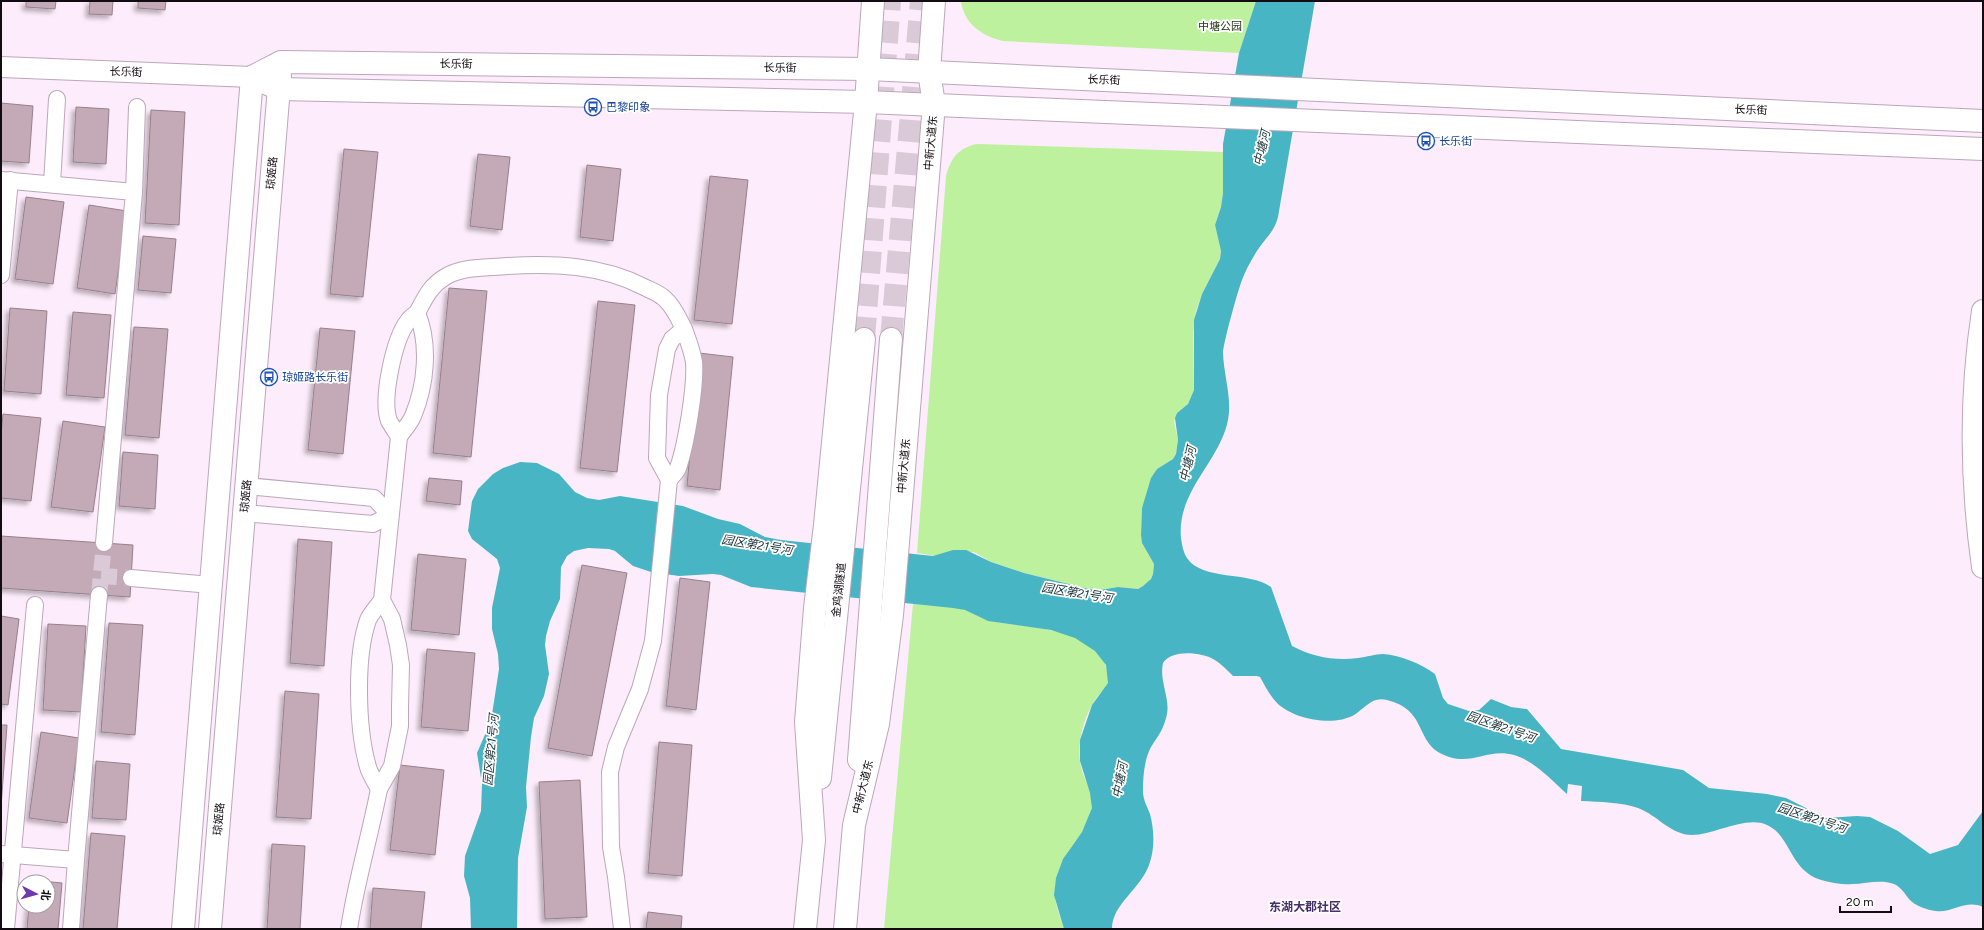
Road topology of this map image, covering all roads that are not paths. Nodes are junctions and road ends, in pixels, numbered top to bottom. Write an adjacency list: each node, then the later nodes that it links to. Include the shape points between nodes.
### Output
1 (873, 1): 6 (main road)
2 (887, 1): 6 (main road)
3 (934, 1): 7 (main road, 中新大道东)
4 (281, 62): 6 (main road, 长乐街); 8 (main road, 长乐街); 9 (main road, 琼姬路)
5 (1, 67): 8 (street, 长乐街)
6 (868, 69): 7 (main road, 长乐街); 11 (main road)
7 (929, 72): 12 (main road, 中新大道东); 14 (main road, 长乐街)
8 (252, 77): 9 (main road, 长乐街); 33 (main road)
9 (279, 89): 11 (main road, 长乐街); 26 (main road, 琼姬路)
10 (57, 99): 17 (street)
11 (866, 102): 12 (main road, 长乐街); 39 (main road, via 815,608 806,722)
12 (934, 104): 15 (main road, 长乐街); 38 (main road, 中新大道东, via 892,615 878,724)
13 (137, 107): 18 (street)
14 (1983, 120)
15 (1983, 149)
16 (5, 180): 17 (street); 19 (street)
17 (52, 184): 18 (street)
18 (134, 192): 30 (street)
19 (1, 275)
20 (1983, 312): 31 (main road, via 1978,345 1973,428 1975,495)
21 (417, 313): 22 (street, via 434,285 453,274 483,267 521,264 577,267 603,271 624,278 664,298); 25 (street, via 424,329 424,375 412,418); 25 (street, via 408,321 400,339 388,381 389,420)
22 (684, 329): 27 (street, via 692,348 694,363 692,390 678,470); 27 (street, via 672,339 667,349 659,395 657,458)
23 (891, 339): 38 (main road)
24 (864, 340): 39 (main road, 金鸡湖隧道)
25 (399, 437): 29 (street)
26 (246, 486): 28 (main road, 琼姬路); 29 (street, via 374,498)
27 (668, 488): 47 (street, via 653,641 640,689 616,747 610,772 611,847)
28 (244, 514): 29 (street, via 373,524); 45 (main road, 琼姬路)
29 (390, 515): 35 (street)
30 (104, 543)
31 (1983, 567)
32 (131, 578): 33 (street)
33 (211, 585): 44 (main road)
34 (99, 595): 41 (street)
35 (382, 600): 37 (street, via 392,619 401,665 400,726 392,766); 37 (street, via 368,619 359,706 368,768)
36 (35, 605): 40 (street)
37 (379, 789): 46 (street)
38 (854, 825): 49 (main road, 中新大道东)
39 (814, 840): 48 (main road)
40 (7, 855): 41 (street); 42 (street)
41 (76, 860): 43 (street)
42 (6, 929)
43 (71, 929)
44 (183, 929)
45 (210, 929)
46 (349, 929)
47 (622, 929)
48 (805, 929)
49 (845, 929)

